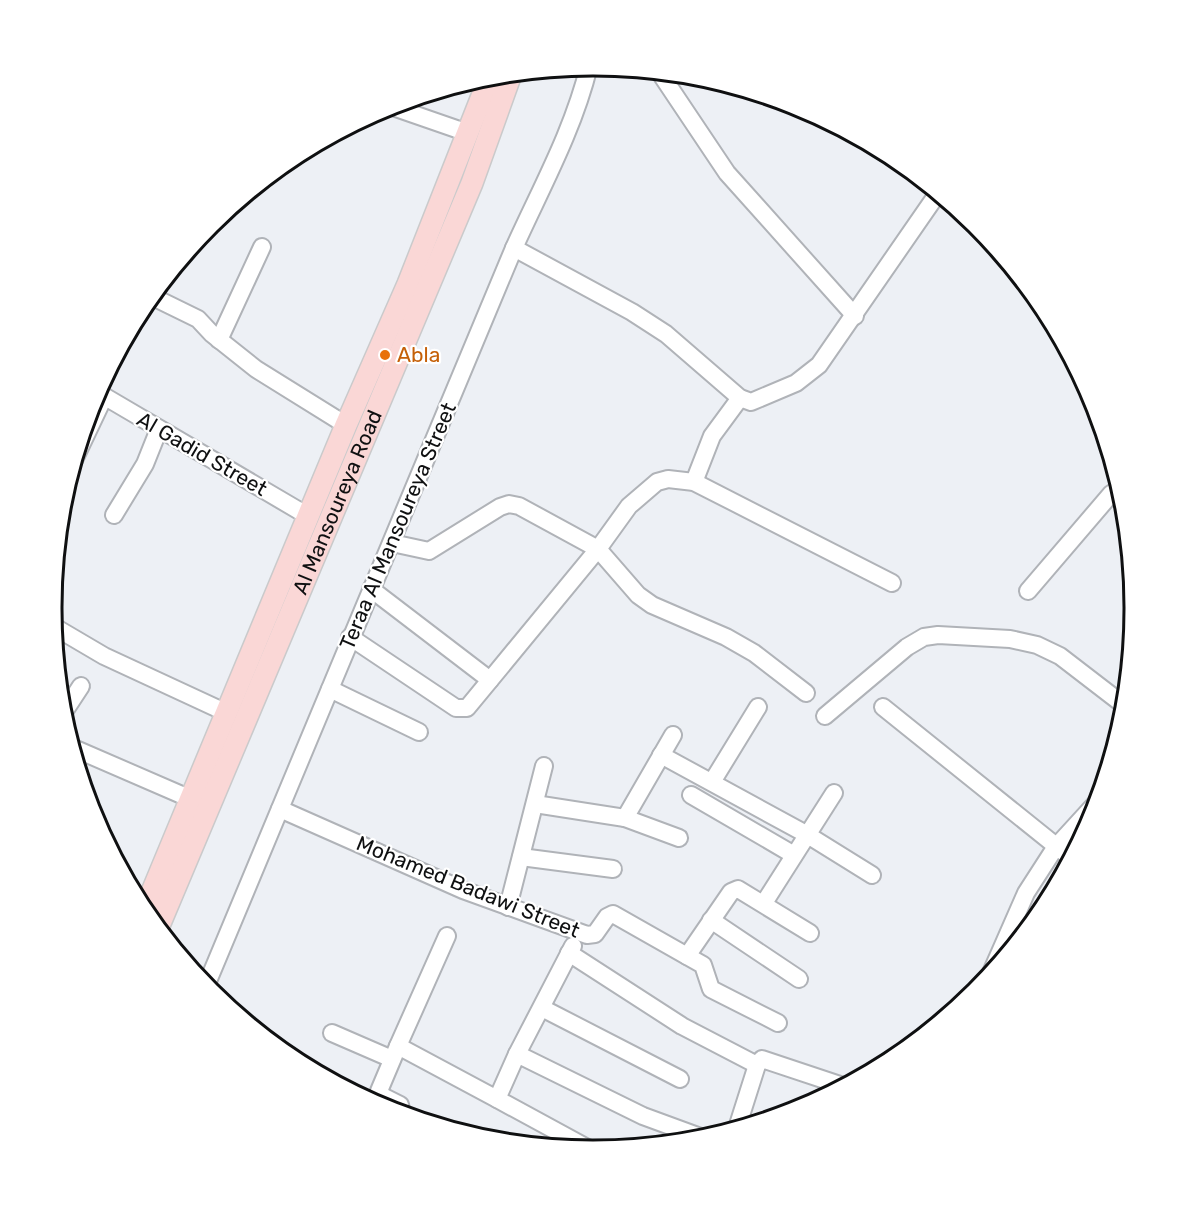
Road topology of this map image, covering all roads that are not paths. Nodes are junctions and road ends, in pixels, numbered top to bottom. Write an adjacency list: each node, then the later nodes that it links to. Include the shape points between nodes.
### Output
1 (586, 76): 10 (street, Teraa Al Mansoureya Street, via 566,137)
2 (666, 82): 12 (street, via 727,173)
3 (506, 84): 7 (main road, Al Mansoureya Road)
4 (485, 88): 6 (main road, Al Mansoureya Road)
5 (405, 111): 6 (street)
6 (468, 133): 7 (main road, Al Mansoureya Road)
7 (462, 180): 16 (main road, Al Mansoureya Road); 63 (main road, Al Mansoureya Road)
8 (933, 200): 12 (street)
9 (262, 247): 13 (street)
10 (514, 248): 15 (street, via 666,334); 22 (street, Teraa Al Mansoureya Street)
11 (160, 300): 13 (street, via 198,319)
12 (855, 316): 15 (street, via 808,376 759,400)
13 (219, 340): 16 (street, via 256,369)
14 (105, 397): 17 (street, Al Gadid Street)
15 (740, 398): 18 (street, via 712,436)
16 (346, 425): 21 (main road, Al Mansoureya Road)
17 (159, 429): 20 (street, via 145,464); 21 (street, Al Gadid Street)
18 (694, 482): 23 (street, via 668,478 648,487); 24 (street)
19 (1112, 494): 26 (street)
20 (114, 515)
21 (308, 516): 37 (main road, Al Mansoureya Road)
22 (392, 543): 23 (street, via 429,551 509,504); 25 (street, Teraa Al Mansoureya Street)
23 (598, 549): 29 (street); 32 (street, via 645,600 754,653)
24 (892, 584)
25 (371, 589): 28 (street, Teraa Al Mansoureya Street); 29 (street)
26 (1028, 591)
27 (63, 631): 37 (street, via 134,672)
28 (350, 637): 29 (street, via 460,710 467,708); 31 (street, Teraa Al Mansoureya Street)
29 (490, 680)
30 (81, 686): 34 (street)
31 (330, 689): 39 (street); 49 (street, Teraa Al Mansoureya Street)
32 (806, 693)
33 (1116, 699): 38 (street, via 1060,656 1037,645 1010,639 938,635 907,646)
34 (70, 702)
35 (758, 707): 44 (street)
36 (883, 707): 54 (street)
37 (227, 713): 47 (main road, Al Mansoureya Road)
38 (825, 716)
39 (419, 732)
40 (673, 735): 42 (street)
41 (83, 755): 47 (street)
42 (661, 755): 44 (street); 50 (street)
43 (544, 766): 48 (street)
44 (712, 782): 52 (street)
45 (834, 793): 52 (street)
46 (691, 795): 56 (street)
47 (191, 799): 60 (main road, Al Mansoureya Road)
48 (535, 804): 50 (street); 57 (street)
49 (280, 809): 62 (street, Mohamed Badawi Street); 71 (street, Teraa Al Mansoureya Street)
50 (625, 818): 53 (street)
51 (1079, 822): 54 (street)
52 (806, 834): 56 (street); 59 (street)
53 (679, 838)
54 (1056, 848): 55 (street); 68 (street, via 1026,893)
55 (1064, 853)
56 (794, 855): 61 (street)
57 (521, 857): 58 (street); 62 (street)
58 (613, 869)
59 (872, 875)
60 (149, 899)
61 (764, 903): 64 (street, via 734,890); 66 (street)
62 (508, 907): 65 (street, Mohamed Badawi Street)
63 (162, 919)
64 (711, 920): 70 (street); 72 (street)
65 (580, 932): 69 (street); 70 (street, Mohamed Badawi Street, via 594,934 613,914)
66 (810, 933)
67 (447, 936): 76 (street)
68 (1002, 947)
69 (569, 953): 73 (street); 78 (street, via 673,1021)
70 (687, 956): 74 (street, via 704,965 711,989)
71 (210, 976)
72 (798, 979)
73 (542, 1008): 77 (street); 79 (street)
74 (778, 1023)
75 (332, 1033): 76 (street)
76 (395, 1052): 81 (street, via 379,1091); 82 (street)
77 (517, 1054): 82 (street); 84 (street, via 634,1112)
78 (757, 1065): 80 (street, via 762,1059 769,1059); 83 (street)
79 (680, 1079)
80 (833, 1082)
81 (383, 1096)
82 (497, 1099): 85 (street)
83 (740, 1118)
84 (685, 1131)
85 (570, 1139)

